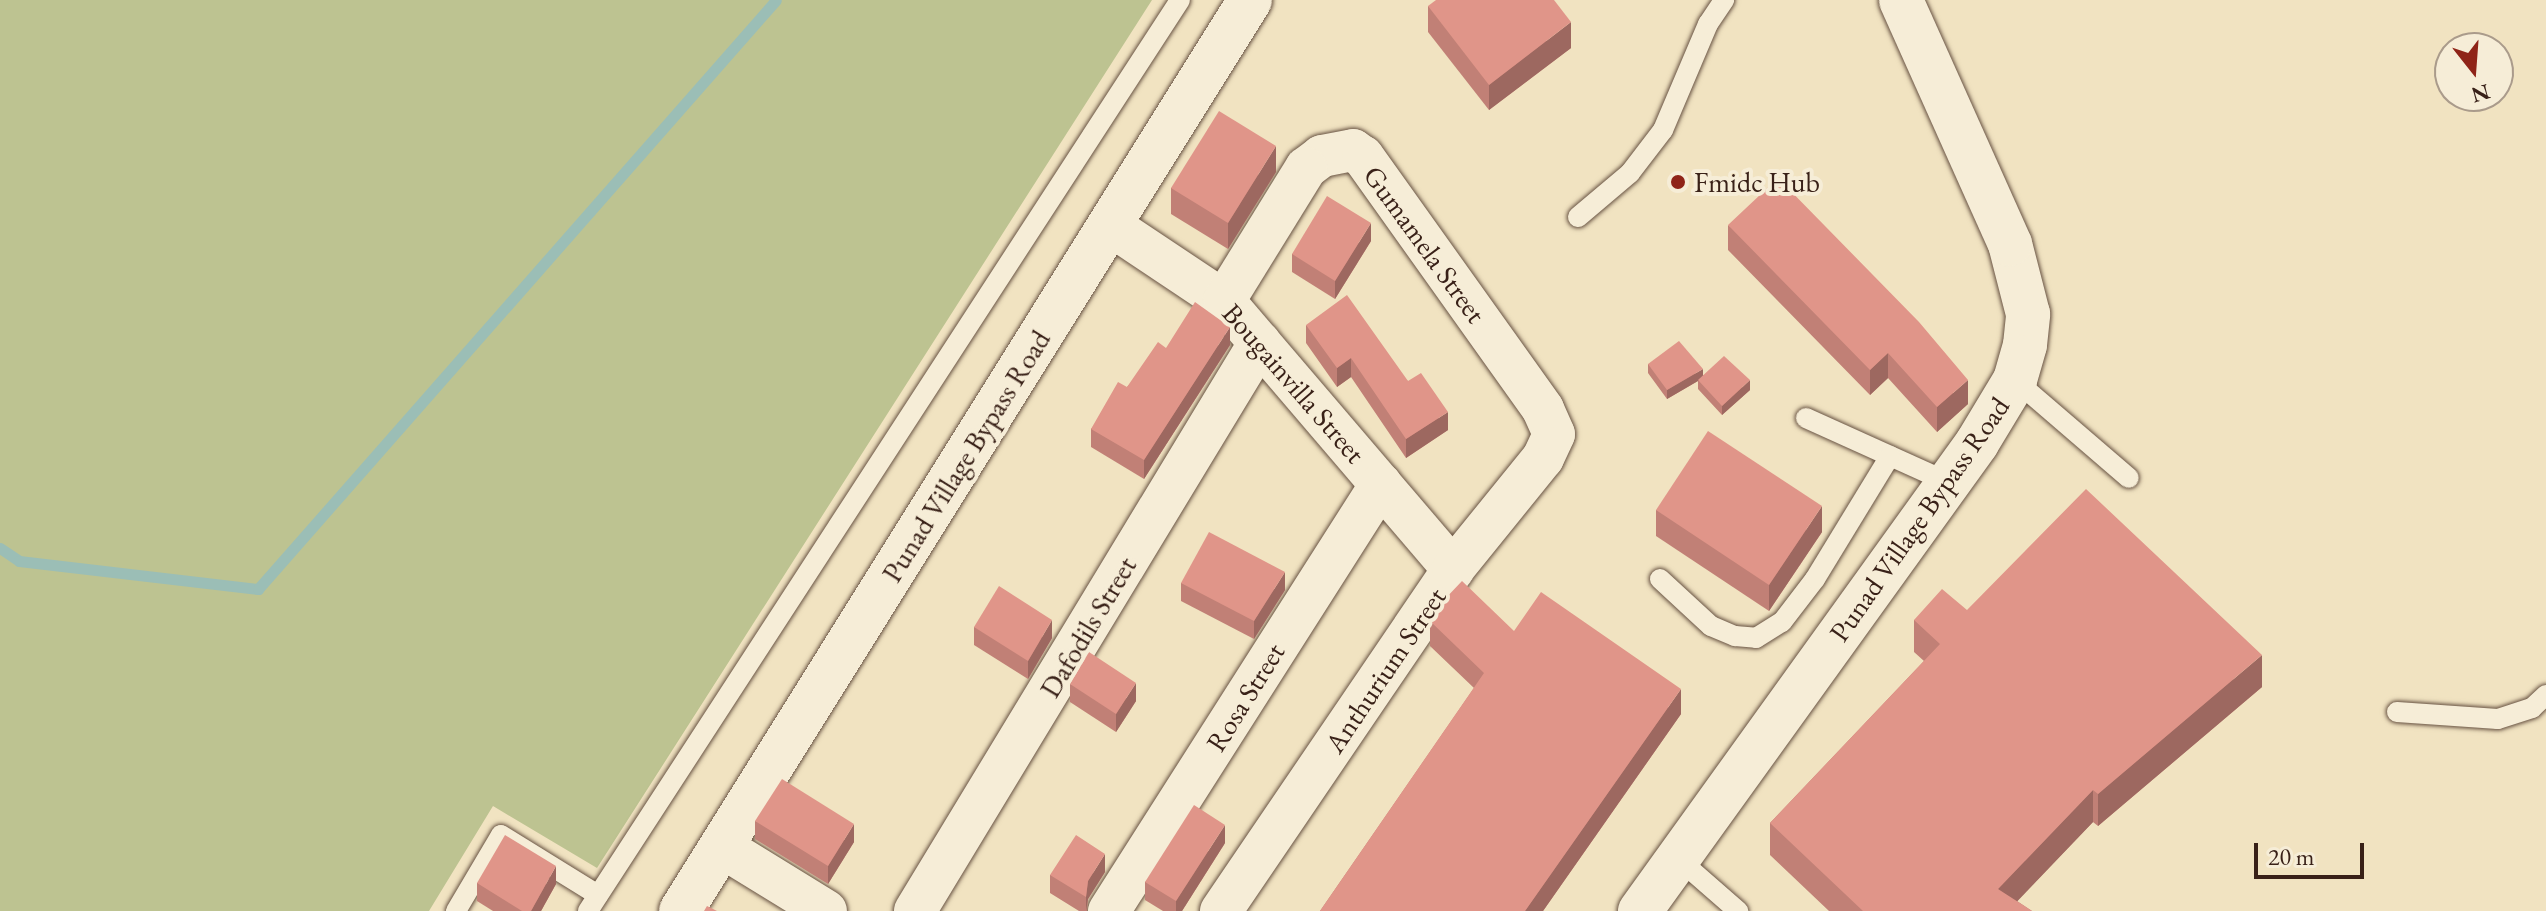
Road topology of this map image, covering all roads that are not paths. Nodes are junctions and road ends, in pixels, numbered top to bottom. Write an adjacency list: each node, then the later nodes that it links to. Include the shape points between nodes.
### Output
1 (1180, 0): 22 (lane)
2 (1250, 0): 6 (main road, Punad Village Bypass Road)
3 (1724, 0): 5 (lane, via 1708,24 1663,130 1630,173)
4 (1901, 0): 9 (main road, Punad Village Bypass Road, via 1980,168 2022,281 2028,314)
5 (1578, 217)
6 (1110, 225): 7 (street, Bougainvilla Street); 20 (main road, Punad Village Bypass Road)
7 (1224, 301): 8 (street, Bougainvilla Street); 11 (street, Gumamela Street, via 1306,168 1322,156 1353,150 1543,409)
8 (1260, 342): 15 (street, Bougainvilla Street); 26 (street, Dafodils Street)
9 (2015, 380): 13 (lane); 14 (main road, Punad Village Bypass Road)
10 (1806, 418): 12 (lane)
11 (1554, 434): 16 (street, Anthurium Street, via 1543,458)
12 (1890, 456): 14 (lane); 17 (lane, via 1815,579 1782,622 1756,638 1711,626)
13 (2129, 478)
14 (1950, 483): 21 (main road, Punad Village Bypass Road)
15 (1381, 484): 16 (street, Bougainvilla Street); 27 (street, Rosa Street)
16 (1453, 569): 28 (street, Anthurium Street)
17 (1660, 579)
18 (2546, 695): 19 (lane, via 2532,708 2498,719)
19 (2397, 712)
20 (722, 847): 24 (main road, Punad Village Bypass Road); 25 (street)
21 (1675, 856): 29 (main road, Punad Village Bypass Road); 30 (lane)
22 (593, 903): 23 (lane, via 501,835)
23 (456, 911)
24 (681, 911)
25 (826, 911)
26 (915, 911)
27 (1109, 911)
28 (1221, 911)
29 (1640, 911)
30 (1738, 911)

